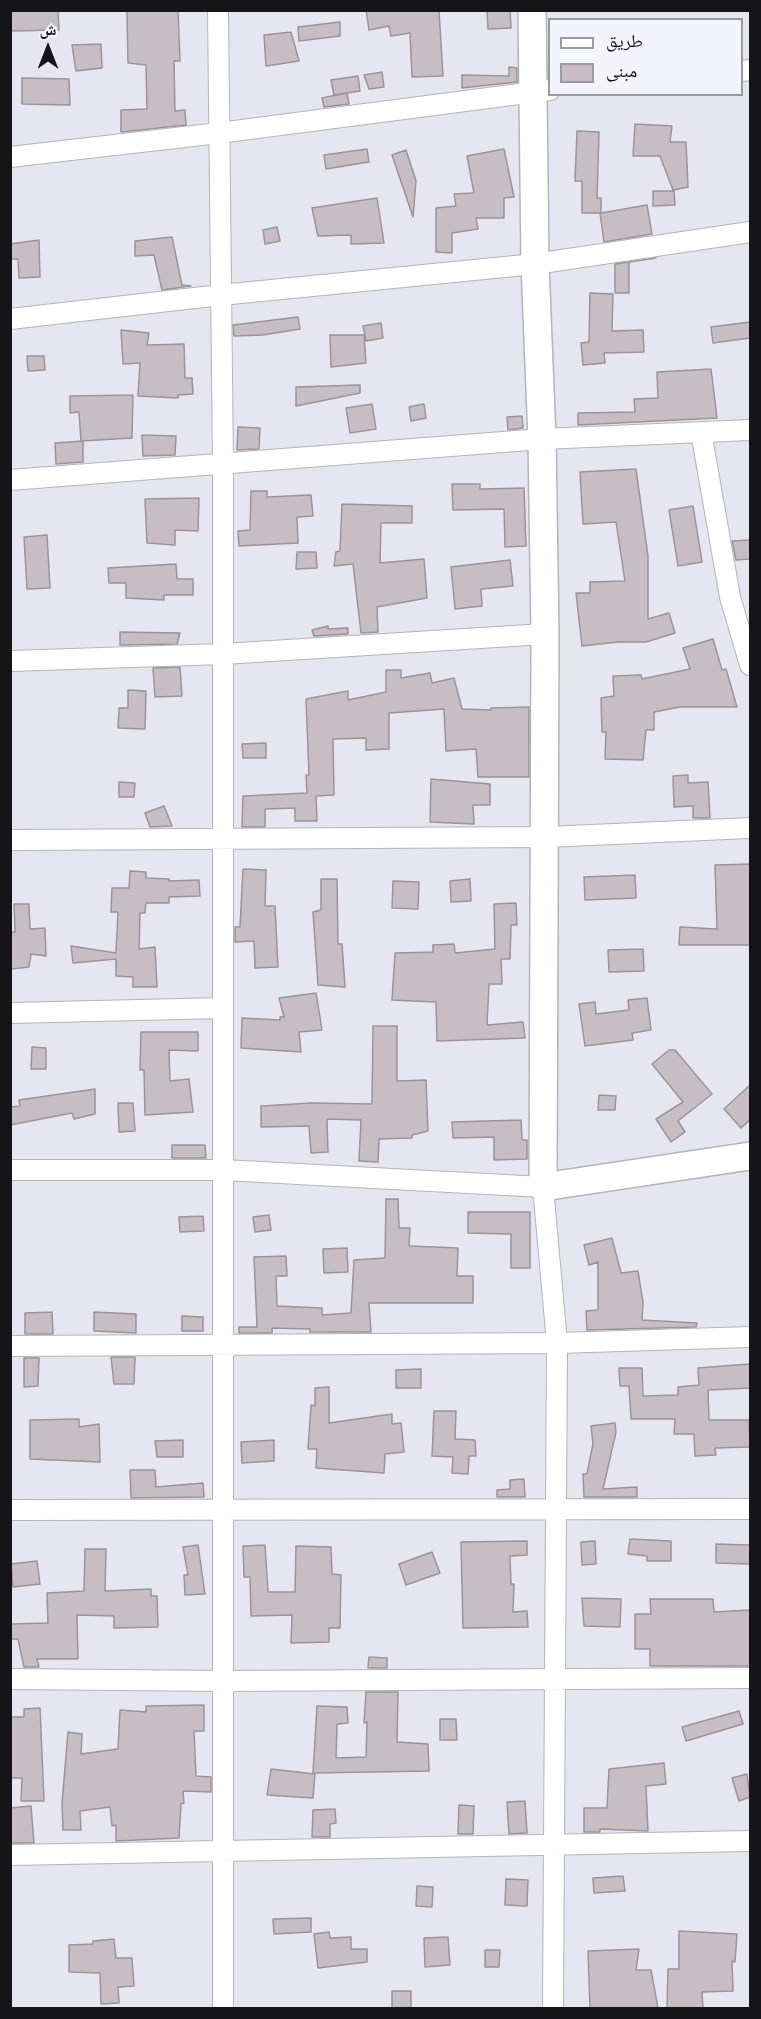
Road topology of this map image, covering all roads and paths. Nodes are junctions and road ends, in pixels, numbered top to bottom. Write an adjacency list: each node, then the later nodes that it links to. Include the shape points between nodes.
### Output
1 (218, 10): 4 (street)
2 (532, 10): 3 (main road)
3 (541, 91): 4 (street); 7 (main road)
4 (219, 133): 5 (street); 8 (street)
5 (10, 157)
6 (750, 232): 7 (street)
7 (535, 264): 8 (street); 12 (main road)
8 (221, 295): 9 (street); 13 (street)
9 (10, 320)
10 (750, 430): 11 (street)
11 (701, 432): 12 (street); 18 (street, via 730,597)
12 (542, 439): 13 (street); 15 (main road)
13 (223, 464): 14 (street); 16 (street)
14 (10, 480)
15 (545, 634): 16 (street); 20 (main road)
16 (223, 654): 17 (street); 21 (street)
17 (10, 661)
18 (750, 665)
19 (750, 828): 20 (street)
20 (546, 837): 21 (street); 28 (main road)
21 (223, 838): 22 (street); 23 (street)
22 (10, 840)
23 (223, 1008): 24 (street); 27 (street)
24 (10, 1013)
25 (750, 1156): 28 (main road)
26 (10, 1170): 27 (street)
27 (223, 1170): 28 (street); 32 (street)
28 (543, 1187): 30 (street)
29 (750, 1337): 30 (street)
30 (557, 1343): 32 (street); 33 (street)
31 (10, 1346): 32 (street)
32 (223, 1346): 36 (street)
33 (556, 1509): 34 (street); 36 (street); 37 (street)
34 (750, 1509)
35 (10, 1510): 36 (street)
36 (223, 1510): 40 (street)
37 (555, 1678): 38 (street); 40 (street); 42 (street)
38 (750, 1678)
39 (10, 1679): 40 (street)
40 (223, 1681): 43 (street)
41 (750, 1841): 42 (street)
42 (554, 1845): 43 (street); 46 (street)
43 (223, 1851): 44 (street); 45 (street)
44 (10, 1855)
45 (223, 2008)
46 (553, 2008)

